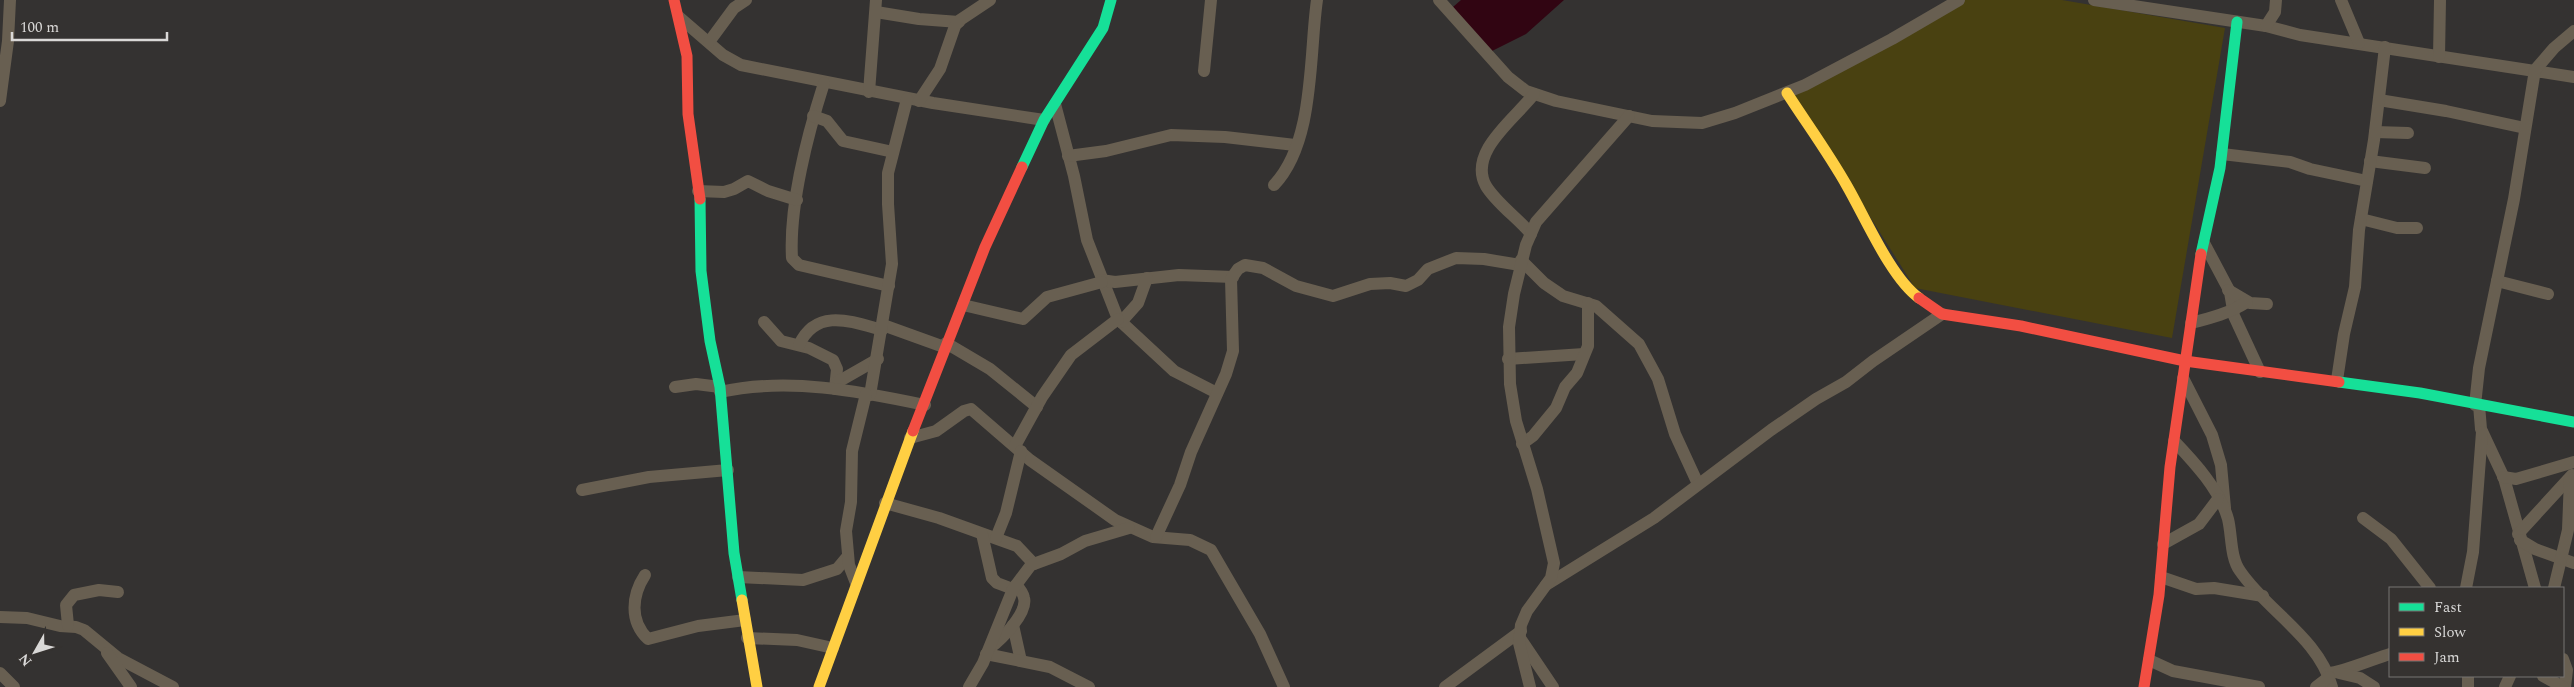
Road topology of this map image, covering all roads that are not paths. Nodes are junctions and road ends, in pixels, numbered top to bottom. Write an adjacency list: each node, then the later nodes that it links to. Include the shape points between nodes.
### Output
1 (10, 0): 28 (street)
2 (674, 0): 16 (street)
3 (746, 0): 21 (street, via 734,8)
4 (990, 0): 17 (street)
5 (1111, 0): 36 (street, via 1103,28)
6 (1211, 0): 26 (street)
7 (1317, 0): 43 (street, via 1306,109)
8 (1439, 0): 32 (street, via 1508,77)
9 (2094, 0): 13 (street)
10 (2276, 0): 19 (street, via 2275,12)
11 (2341, 0): 22 (street)
12 (2440, 0): 24 (street)
13 (2109, 1): 18 (street)
14 (1952, 2): 31 (street, via 1839,68)
15 (876, 6): 17 (street, via 919,19); 30 (street)
16 (679, 17): 21 (street); 51 (street, via 687,56 688,114)
17 (959, 22): 33 (street, via 940,69)
18 (2237, 22): 19 (street); 45 (street)
19 (2266, 26): 22 (street, via 2300,35)
20 (2574, 31): 25 (street)
21 (709, 42): 29 (street, via 722,55 741,66)
22 (2359, 43): 23 (street)
23 (2385, 47): 24 (street); 34 (street)
24 (2440, 57): 25 (street)
25 (2535, 70): 27 (street); 40 (street)
26 (1204, 71)
27 (2574, 76)
28 (2, 79): 35 (street)
29 (824, 83): 30 (street); 37 (street)
30 (869, 92): 33 (street)
31 (1786, 92): 38 (street, via 1702,122 1652,121); 70 (street, via 1847,186 1873,236 1899,275 1915,295)
32 (1534, 94): 38 (street, via 1556,102); 55 (street, via 1490,143 1483,163 1486,185)
33 (913, 100): 39 (street); 44 (street)
34 (2379, 100): 40 (street); 41 (street)
35 (0, 101)
36 (1055, 104): 39 (street); 46 (street)
37 (813, 116): 44 (street, via 827,121 843,141); 52 (street)
38 (1629, 116): 55 (street, via 1536,222)
39 (1044, 120): 68 (street, via 985,247)
40 (2525, 128): 61 (street)
41 (2375, 132): 42 (street); 47 (street)
42 (2408, 133)
43 (1295, 145): 46 (street, via 1171,135 1106,151); 50 (street, via 1285,171)
44 (893, 152): 62 (street, via 888,173)
45 (2222, 154): 49 (street, via 2290,162); 56 (street)
46 (1068, 156): 60 (street, via 1087,240)
47 (2370, 161): 48 (street); 49 (street)
48 (2425, 168)
49 (2367, 181): 53 (street)
50 (1274, 185)
51 (698, 191): 52 (street, via 724,192 748,181); 88 (street, via 701,271)
52 (797, 200): 62 (street, via 791,243 795,262)
53 (2361, 220): 54 (street, via 2397,228); 85 (street, via 2355,287)
54 (2417, 228)
55 (1531, 234): 57 (street)
56 (2204, 243): 63 (street); 73 (street)
57 (1520, 262): 58 (street, via 1456,258 1428,269 1418,280 1406,286 1370,284 1334,296 1296,286 1263,268 1245,265); 65 (street, via 1563,296); 79 (street, via 1509,327)
58 (1232, 277): 59 (street, via 1180,275); 90 (street, via 1233,351)
59 (1147, 278): 60 (street); 71 (street, via 1138,303)
60 (1101, 281): 68 (street, via 1047,297 1022,320); 71 (street)
61 (2497, 281): 64 (street); 92 (street, via 2479,368)
62 (890, 286): 74 (street)
63 (2228, 290): 66 (street); 69 (street)
64 (2548, 294)
65 (1588, 302): 77 (street, via 1588,346); 104 (street, via 1603,311 1639,344 1658,379 1682,452)
66 (2247, 302): 67 (street); 69 (street)
67 (2267, 304)
68 (963, 305): 76 (street)
69 (2232, 310): 73 (street); 83 (street)
70 (1942, 314): 80 (street, via 2021,326); 104 (street, via 1846,382 1778,425)
71 (1119, 321): 90 (street, via 1174,371); 93 (street, via 1071,355)
72 (764, 322): 75 (street, via 781,341)
73 (2191, 323): 80 (street)
74 (882, 328): 75 (street, via 840,321 823,322 809,328); 76 (street); 78 (street)
75 (800, 345): 81 (street)
76 (945, 345): 91 (street); 93 (street, via 990,369)
77 (1584, 354): 79 (street); 98 (street, via 1577,373 1565,387 1556,408 1533,436)
78 (878, 358): 82 (street); 89 (street)
79 (1508, 359): 98 (street)
80 (2185, 360): 83 (street); 84 (street)
81 (836, 363): 82 (street); 86 (street)
82 (855, 372): 86 (street); 89 (street)
83 (2260, 372): 85 (street)
84 (2183, 378): 97 (street); 108 (street, via 2212,435 2221,465)
85 (2337, 380): 92 (street)
86 (836, 386): 88 (street, via 774,384); 89 (street)
87 (675, 388): 88 (street, via 696,384)
88 (720, 389): 101 (street)
89 (869, 390): 91 (street); 116 (street, via 852,451)
90 (1217, 393): 114 (street)
91 (925, 405): 96 (street)
92 (2477, 405): 94 (street); 95 (street)
93 (1037, 407): 99 (street)
94 (2574, 422)
95 (2482, 431): 102 (street); 127 (street, via 2473,552)
96 (910, 438): 99 (street, via 936,431 971,409); 107 (street)
97 (2174, 441): 106 (street); 115 (street)
98 (1522, 444): 124 (street, via 1537,489 1554,563 1551,578)
99 (1018, 449): 110 (street); 113 (street, via 1006,513)
100 (2574, 462): 102 (street, via 2516,479)
101 (728, 470): 105 (street, via 649,477); 121 (street)
102 (2503, 476): 112 (street)
103 (2572, 476): 112 (street); 117 (street, via 2568,530)
104 (1698, 484): 124 (street, via 1654,518)
105 (582, 490)
106 (2218, 499): 108 (street); 115 (street, via 2198,524)
107 (885, 503): 111 (street); 123 (street)
108 (2225, 513): 131 (street, via 2239,570)
109 (2363, 518): 126 (street, via 2391,539)
110 (1129, 528): 114 (street); 119 (street, via 1085,541)
111 (982, 534): 113 (street); 125 (street, via 992,578 997,583)
112 (2519, 537): 117 (street); 128 (street)
113 (996, 538): 119 (street, via 1017,546)
114 (1156, 538): 155 (street, via 1190,540 1211,550 1260,634)
115 (2164, 544): 122 (street)
116 (847, 557): 121 (street, via 837,569 802,580); 123 (street)
117 (2560, 558): 118 (street); 129 (street)
118 (2574, 563)
119 (1034, 564): 125 (street)
120 (644, 575): 133 (street, via 634,599 636,619 648,639 698,626)
121 (738, 577): 133 (street)
122 (2161, 577): 131 (street, via 2196,589 2214,588); 142 (street)
123 (856, 583): 139 (street)
124 (1545, 586): 136 (street, via 1527,611)
125 (1014, 587): 135 (street, via 1025,600); 140 (street)
126 (2429, 587)
127 (2466, 587)
128 (2535, 587)
129 (2554, 587)
130 (118, 592): 134 (street, via 99,590 74,595 66,605)
131 (2263, 596): 146 (street)
132 (0, 617): 134 (street)
133 (745, 620): 137 (street)
134 (68, 625): 138 (street, via 84,630)
135 (1013, 625): 140 (street); 143 (street)
136 (1520, 634): 156 (street); 157 (street, via 1521,658); 158 (street)
137 (748, 638): 139 (street, via 797,640); 151 (street)
138 (103, 646): 149 (street); 150 (street, via 118,658)
139 (833, 648): 152 (street)
140 (987, 652): 143 (street); 153 (street)
141 (2389, 654): 146 (street, via 2361,662)
142 (2149, 660): 159 (street); 160 (street, via 2173,671)
143 (1022, 661): 154 (street, via 1050,667)
144 (2564, 661): 163 (street, via 2567,670)
145 (0, 673): 148 (street)
146 (2332, 677): 161 (street); 162 (street, via 2360,678)
147 (2546, 677): 163 (street)
148 (14, 687)
149 (131, 687)
150 (173, 687)
151 (757, 687)
152 (819, 687)
153 (969, 687)
154 (1089, 687)
155 (1284, 687)
156 (1445, 687)
157 (1530, 687)
158 (1553, 687)
159 (2144, 687)
160 (2259, 687)
161 (2316, 687)
162 (2374, 687)
163 (2564, 687)

